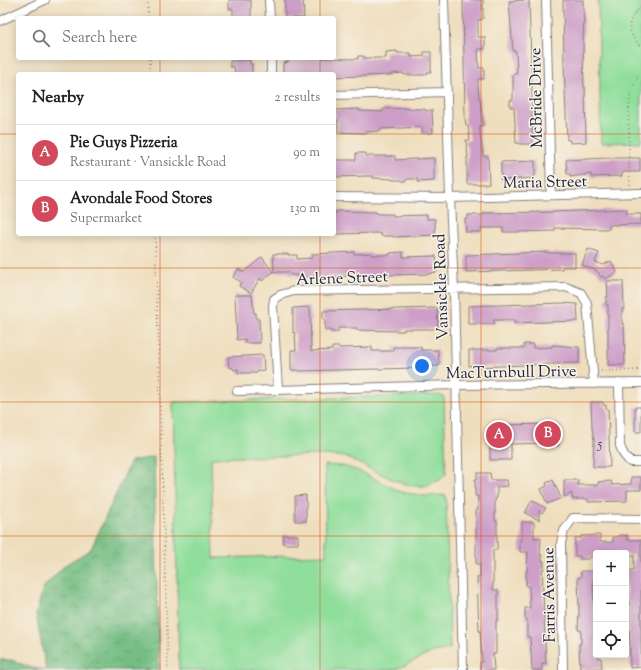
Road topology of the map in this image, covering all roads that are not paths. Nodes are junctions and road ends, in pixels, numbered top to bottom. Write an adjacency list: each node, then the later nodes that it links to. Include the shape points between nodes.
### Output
1 (45, 0): 6 (street)
2 (269, 0): 5 (street)
3 (444, 0): 9 (street, Vansickle Road)
4 (546, 0): 12 (street, McBride Drive)
5 (270, 16)
6 (0, 21)
7 (271, 60): 8 (street)
8 (271, 72)
9 (447, 92): 10 (street); 14 (street, Vansickle Road)
10 (336, 95)
11 (641, 193): 12 (street, Maria Street)
12 (551, 195): 14 (street, Maria Street)
13 (336, 197): 14 (street, Maria Street)
14 (450, 198): 15 (street, Vansickle Road)
15 (454, 289): 18 (street, Arlene Street, via 566,287 581,293 587,303); 19 (street, Vansickle Road); 20 (street, Arlene Street, via 294,291 280,295 274,299 273,307)
16 (619, 383): 17 (street, MacTurnbull Drive); 18 (street, MacTurnbull Drive); 22 (street, via 620,446 630,462)
17 (641, 383)
18 (594, 384): 19 (street, MacTurnbull Drive)
19 (457, 385): 20 (street, MacTurnbull Drive); 24 (street, Vansickle Road)
20 (278, 389): 21 (street, MacTurnbull Drive)
21 (237, 391)
22 (641, 462)
23 (641, 519): 25 (street, Farris Avenue, via 573,518 564,531 561,543)
24 (464, 670)
25 (563, 670)

